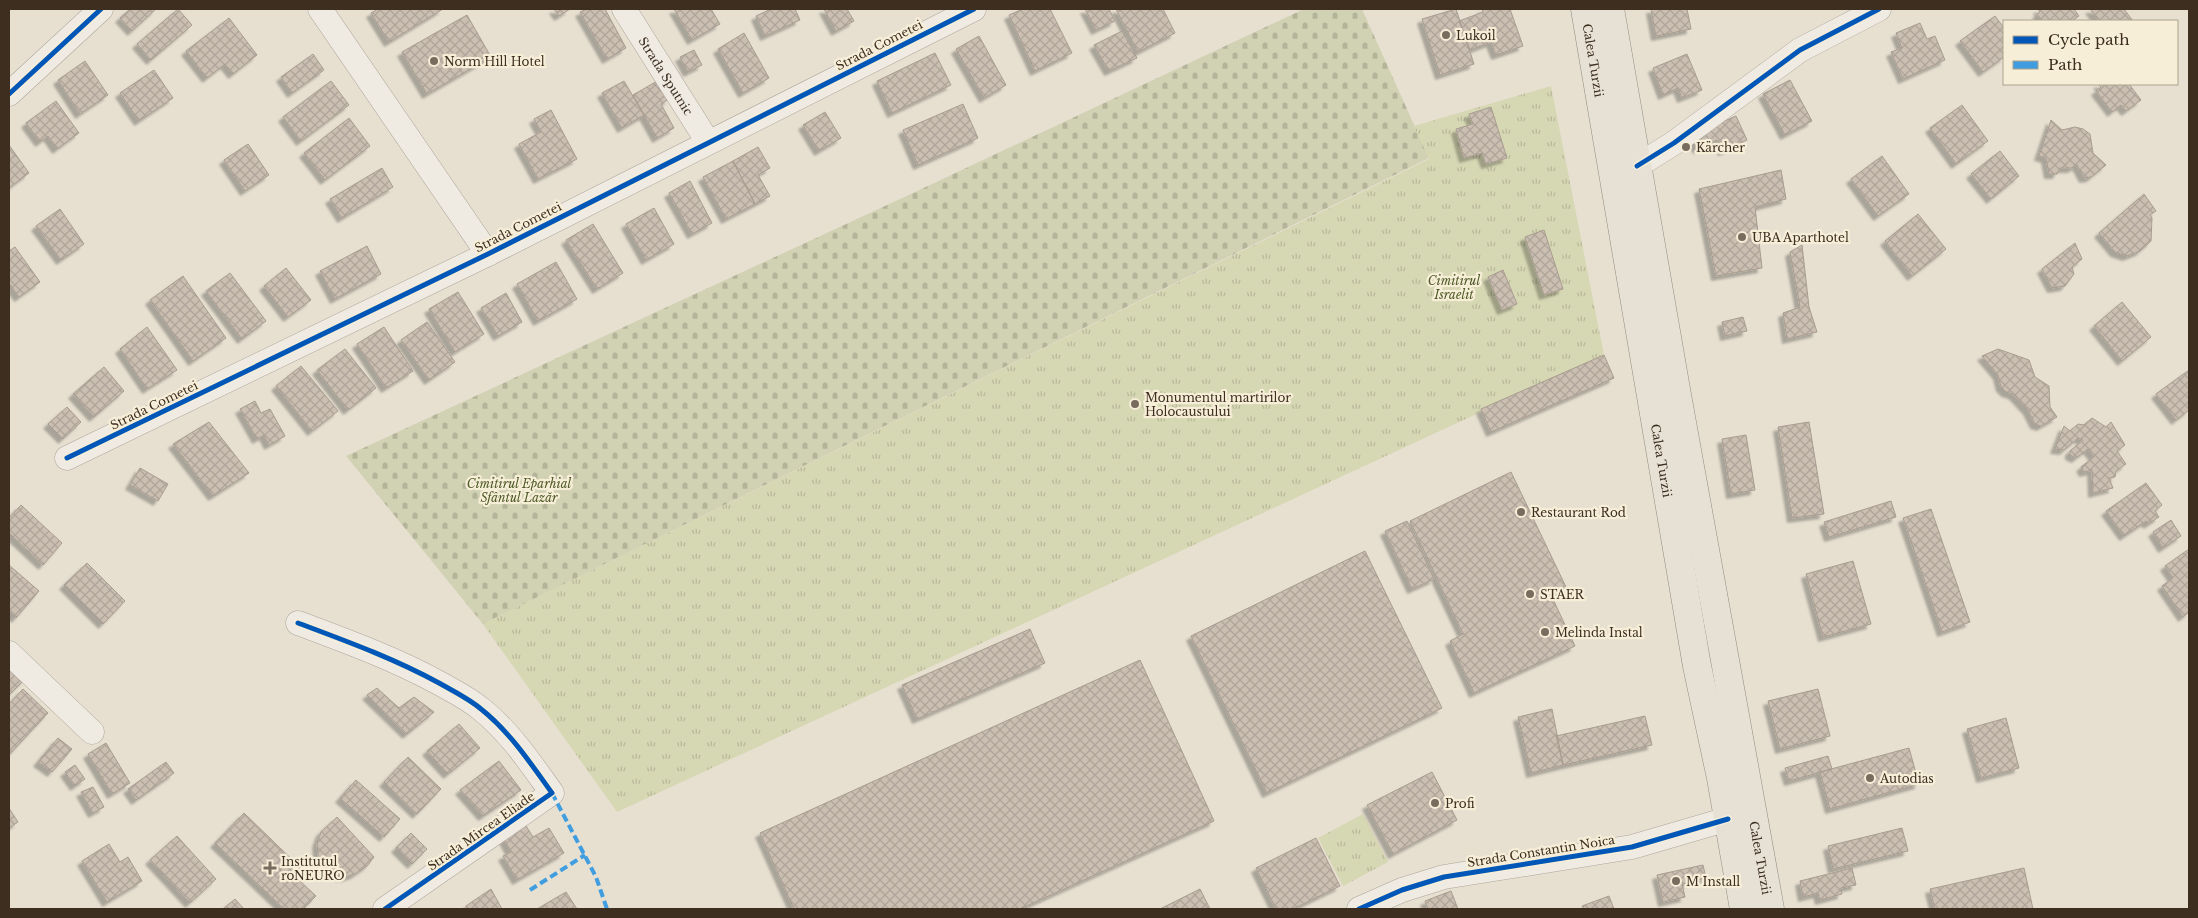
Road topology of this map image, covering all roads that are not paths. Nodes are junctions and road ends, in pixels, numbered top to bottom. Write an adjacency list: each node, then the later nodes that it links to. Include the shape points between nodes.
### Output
1 (320, 9): 11 (street, Strada Cometei)
2 (624, 9): 9 (street, Strada Sputnic)
3 (974, 9): 9 (street, Strada Cometei)
4 (1585, 9): 16 (main road, Calea Turzii, via 1697,666)
5 (1610, 9): 10 (main road, Calea Turzii)
6 (1879, 9): 10 (street, via 1800,50 1674,143)
7 (94, 11): 8 (street)
8 (9, 94)
9 (708, 142): 11 (street, Strada Cometei)
10 (1637, 166): 20 (main road, Calea Turzii)
11 (488, 254): 12 (street, Strada Cometei)
12 (67, 458)
13 (298, 623): 17 (street, Strada Mircea Eliade, via 377,652 468,700 517,746 552,793)
14 (9, 653): 15 (street)
15 (92, 732)
16 (1728, 819): 18 (street, Strada Constantin Noica, via 1632,847 1444,877 1402,890); 19 (main road, Calea Turzii)
17 (385, 909)
18 (1359, 909)
19 (1744, 909)
20 (1770, 909)

